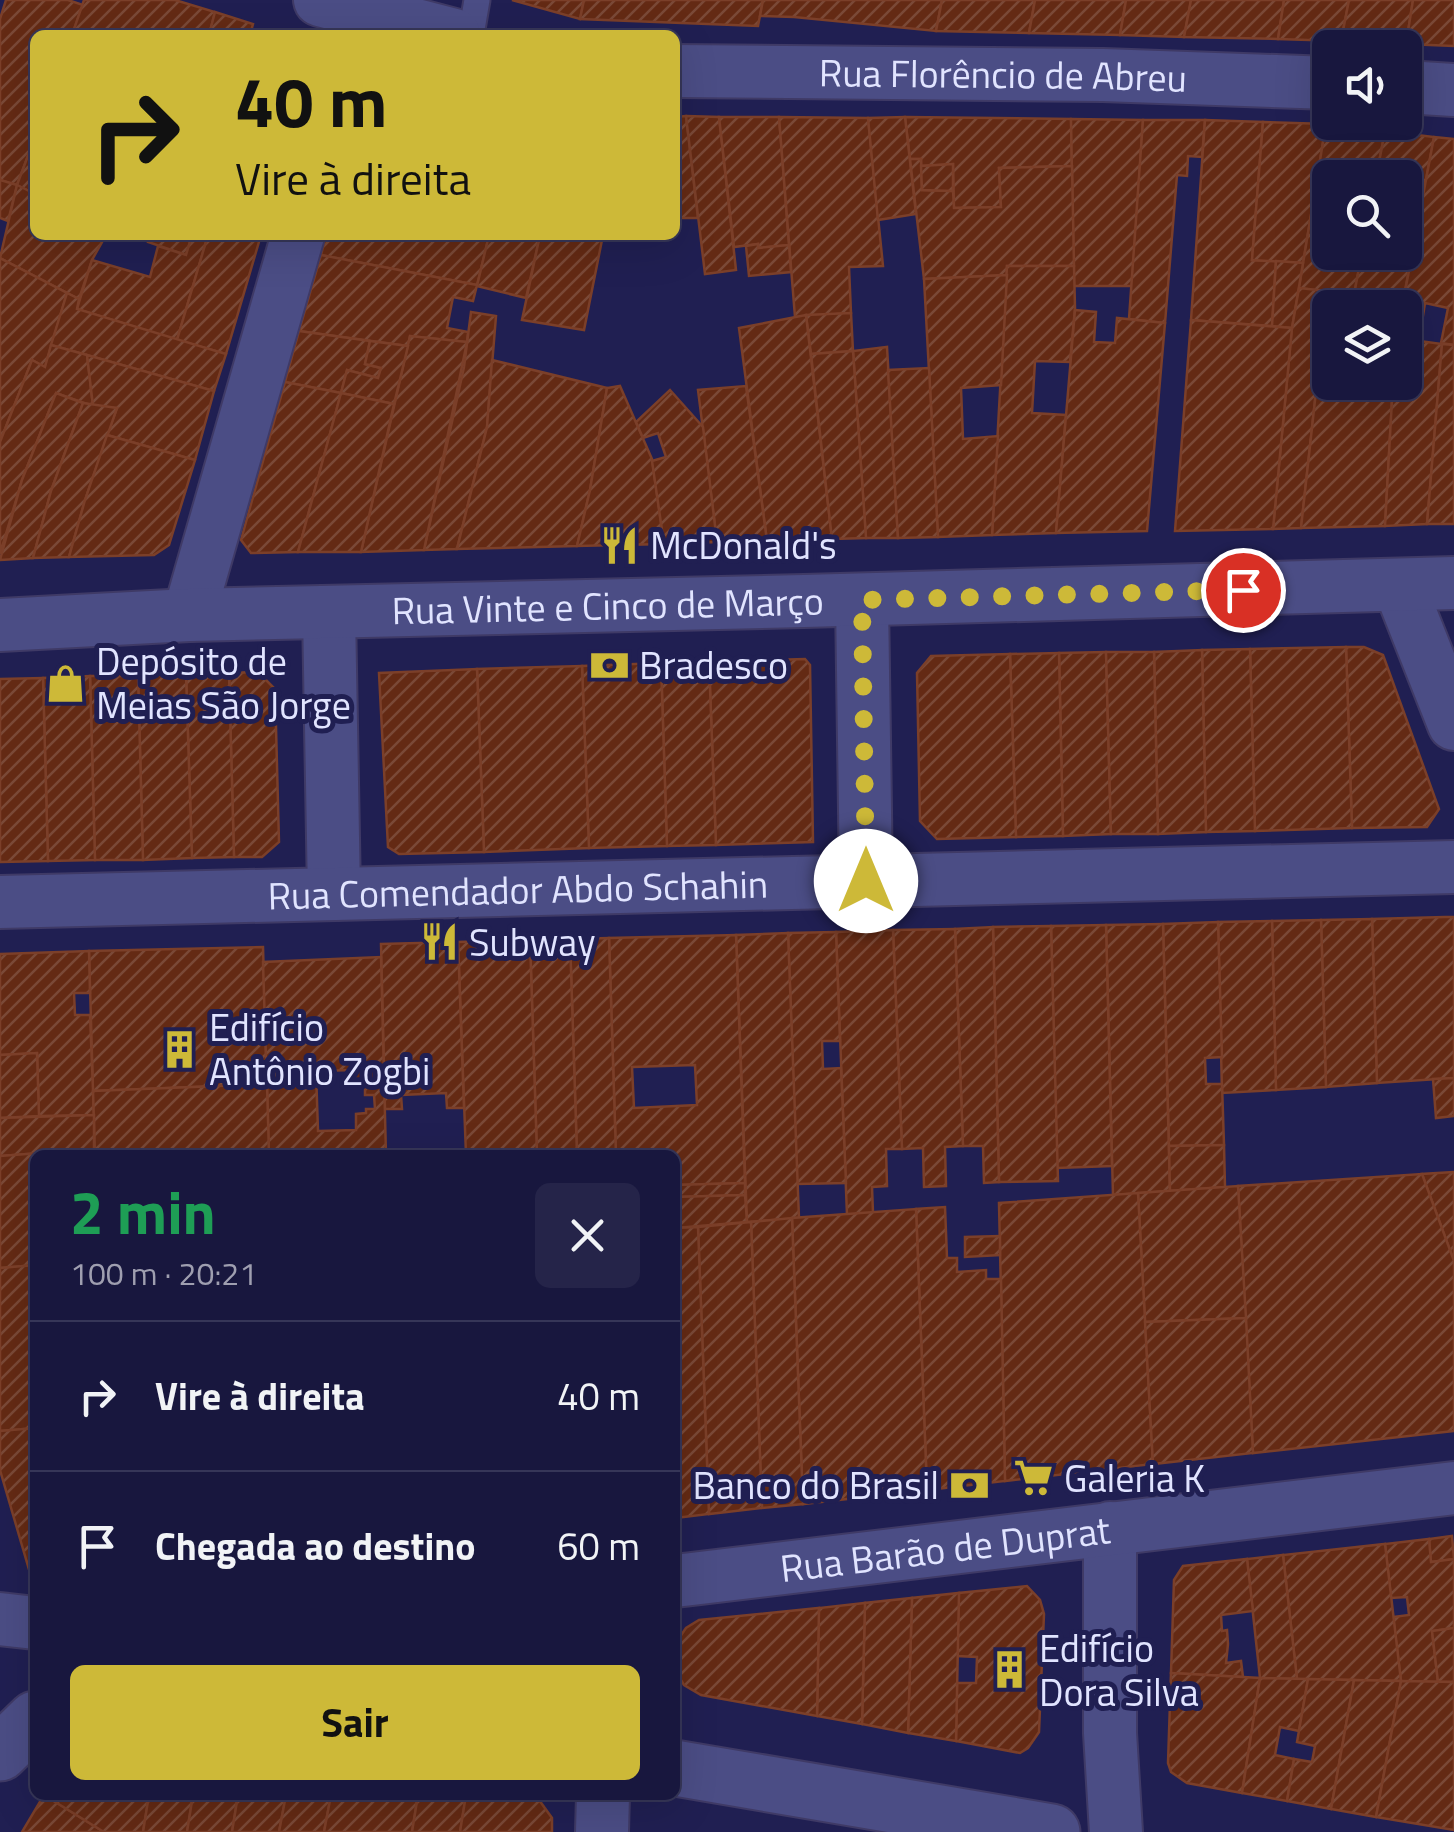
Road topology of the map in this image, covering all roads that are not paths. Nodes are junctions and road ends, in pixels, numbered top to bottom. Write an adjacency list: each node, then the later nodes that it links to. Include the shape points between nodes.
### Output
1 (478, 0): 4 (lane)
2 (345, 16): 3 (street)
3 (425, 30)
4 (472, 30)
5 (680, 71): 6 (street, Rua Florêncio de Abreu)
6 (1312, 82)
7 (1422, 88): 8 (street)
8 (1454, 90)
9 (297, 240): 14 (street)
10 (1454, 583): 11 (street, Rua Vinte e Cinco de Março)
11 (1399, 585): 12 (street, Rua Vinte e Cinco de Março); 16 (street)
12 (862, 600): 13 (street, Rua Vinte e Cinco de Março); 18 (street)
13 (329, 612): 14 (street, Rua Vinte e Cinco de Março); 19 (street)
14 (189, 615): 15 (street, Rua Vinte e Cinco de Março)
15 (0, 625)
16 (1454, 724)
17 (1454, 866): 18 (street, Rua Comendador Abdo Schahin)
18 (866, 881): 19 (street, Rua Comendador Abdo Schahin)
19 (334, 894): 20 (street, Rua Comendador Abdo Schahin)
20 (0, 902)
21 (1454, 1488): 22 (street, Rua Barão de Duprat)
22 (1110, 1528): 23 (street, Rua Barão de Duprat); 32 (street)
23 (680, 1579)
24 (0, 1619): 25 (street)
25 (30, 1622)
26 (30, 1724): 27 (street)
27 (0, 1753)
28 (680, 1769): 31 (street)
29 (603, 1800): 30 (street)
30 (602, 1832)
31 (1052, 1832)
32 (1116, 1832)

